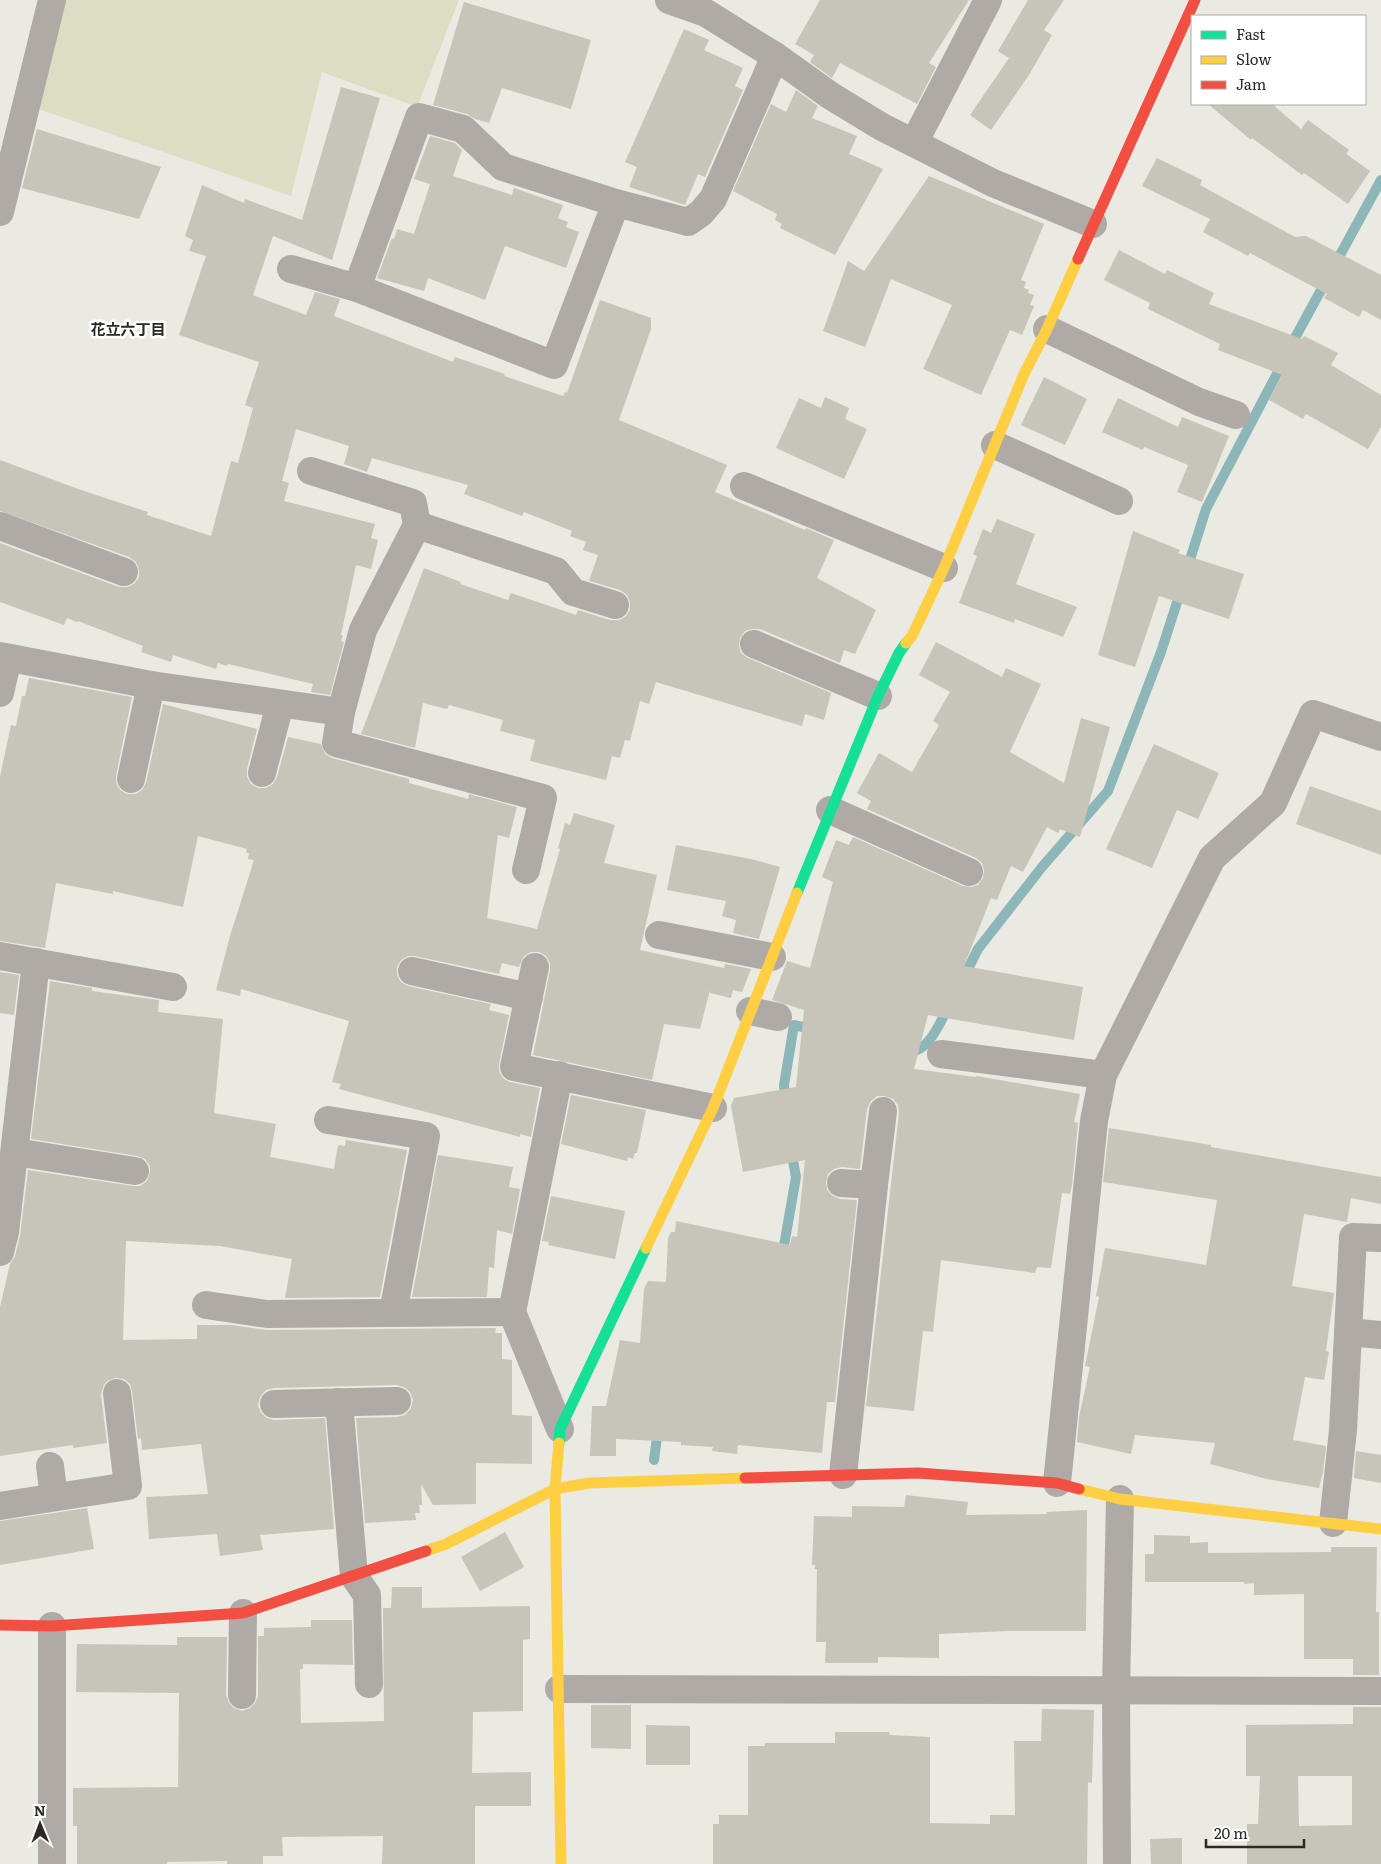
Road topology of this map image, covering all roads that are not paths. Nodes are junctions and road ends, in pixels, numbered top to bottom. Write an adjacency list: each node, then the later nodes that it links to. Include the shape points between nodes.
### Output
1 (52, 0): 7 (street)
2 (669, 0): 5 (street, via 706,12)
3 (988, 0): 6 (street)
4 (1196, 0): 10 (street)
5 (775, 56): 6 (street, via 831,96); 8 (street, via 713,199 701,213 688,222)
6 (914, 143): 10 (street, via 994,183)
7 (4, 180): 9 (street)
8 (616, 203): 12 (street, via 554,365); 12 (street, via 503,168 463,128 419,117)
9 (0, 212)
10 (1093, 224): 13 (street)
11 (291, 269): 12 (street)
12 (357, 288)
13 (1047, 329): 14 (street, via 1199,402); 15 (street, via 1024,374)
14 (1236, 414)
15 (995, 445): 18 (street); 21 (street)
16 (311, 471): 19 (street, via 413,503)
17 (744, 486): 21 (street)
18 (1119, 501)
19 (416, 525): 23 (street, via 556,571 573,592); 30 (street, via 363,630)
20 (0, 526): 22 (street)
21 (944, 568): 28 (street, via 912,636 899,653)
22 (124, 572)
23 (615, 605)
24 (754, 644): 28 (street)
25 (4, 657): 26 (street); 27 (street)
26 (151, 685): 29 (street); 33 (street)
27 (0, 693)
28 (878, 696): 34 (street)
29 (280, 704): 30 (street); 32 (street)
30 (341, 712): 35 (street, via 336,743 543,798)
31 (1381, 737): 49 (street, via 1314,714 1273,803 1212,858)
32 (262, 773)
33 (131, 779)
34 (830, 810): 36 (street); 39 (street)
35 (526, 870)
36 (969, 872)
37 (659, 935): 39 (street)
38 (0, 956): 40 (street)
39 (772, 957): 45 (street)
40 (36, 962): 43 (street); 53 (street)
41 (535, 967): 44 (street)
42 (412, 972): 44 (street)
43 (174, 987)
44 (529, 997): 48 (street, via 514,1067)
45 (750, 1011): 46 (street); 50 (street)
46 (778, 1017)
47 (941, 1054): 49 (street)
48 (559, 1075): 50 (street); 60 (street)
49 (1104, 1075): 71 (street, via 1094,1121)
50 (713, 1108): 68 (street)
51 (883, 1111): 56 (street)
52 (328, 1120): 61 (street, via 426,1136)
53 (14, 1152): 54 (street); 58 (street)
54 (135, 1171)
55 (841, 1183): 56 (street)
56 (874, 1185): 70 (street)
57 (1381, 1238): 62 (street, via 1353,1237)
58 (0, 1252)
59 (206, 1306): 61 (street, via 267,1314)
60 (512, 1312): 61 (street); 68 (street)
61 (393, 1313)
62 (1348, 1332): 63 (street); 76 (street, via 1343,1430)
63 (1381, 1335)
64 (117, 1393): 73 (street, via 128,1486)
65 (398, 1401): 66 (street)
66 (339, 1402): 67 (street); 78 (street)
67 (274, 1404)
68 (560, 1430): 72 (street)
69 (50, 1466): 73 (street)
70 (843, 1475): 71 (street, via 918,1473); 72 (street, via 589,1483)
71 (1056, 1483): 74 (street)
72 (555, 1489): 78 (street, via 446,1544); 83 (street)
73 (54, 1498): 75 (street)
74 (1120, 1499): 76 (street); 84 (street)
75 (0, 1506)
76 (1333, 1523): 77 (street)
77 (1381, 1529)
78 (354, 1576): 79 (street); 82 (street, via 367,1595)
79 (244, 1613): 81 (street); 86 (street)
80 (0, 1625): 81 (street)
81 (52, 1626): 87 (street)
82 (369, 1684)
83 (559, 1689): 84 (street); 88 (street)
84 (1116, 1690): 85 (street); 89 (street)
85 (1381, 1691)
86 (242, 1695)
87 (52, 1864)
88 (561, 1864)
89 (1117, 1864)

